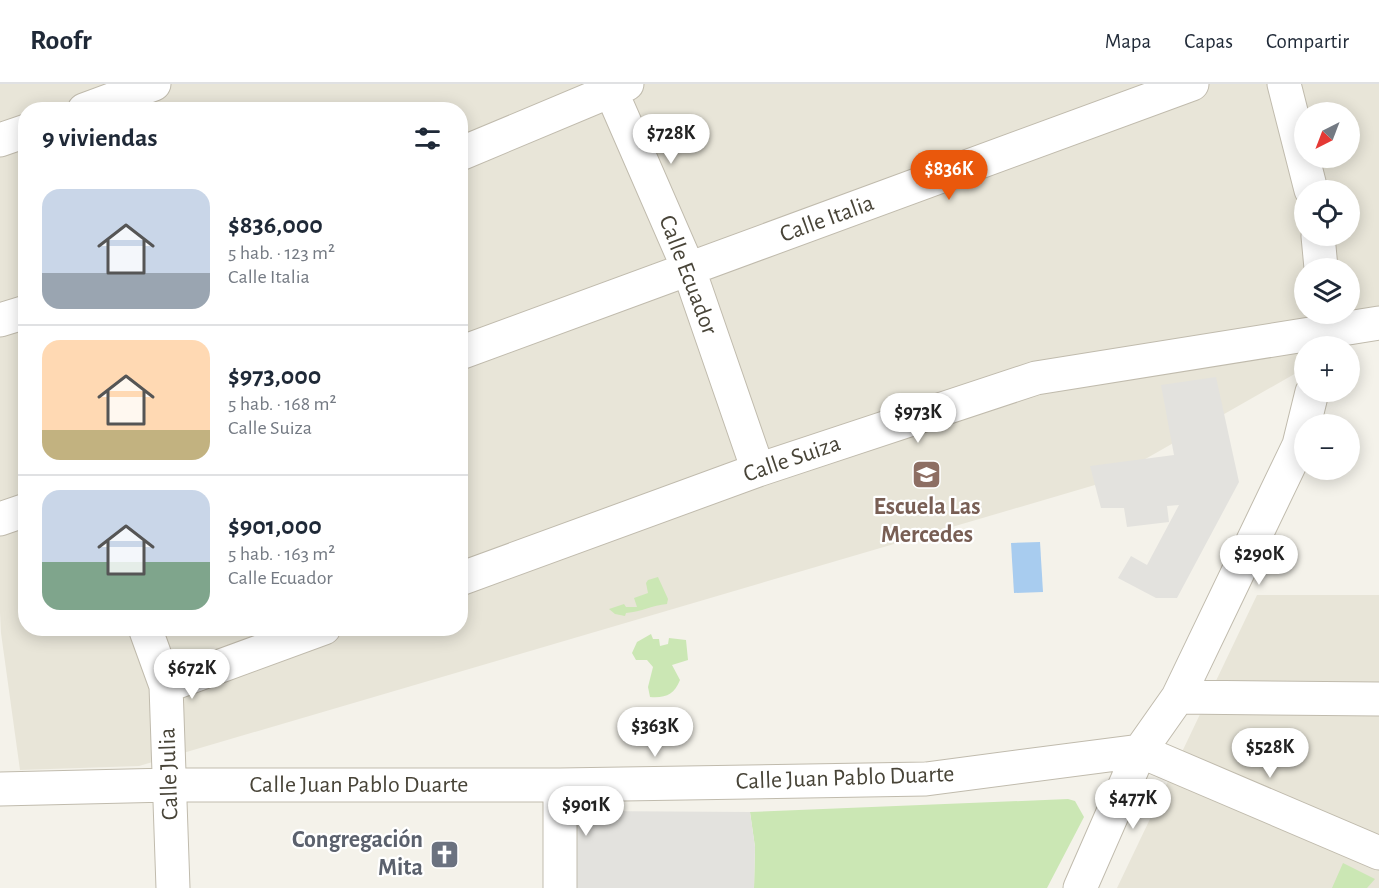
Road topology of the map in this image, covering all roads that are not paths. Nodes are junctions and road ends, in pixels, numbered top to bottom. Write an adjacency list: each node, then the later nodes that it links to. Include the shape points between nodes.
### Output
1 (154, 84): 5 (street)
2 (1192, 84): 10 (street, Calle Italia)
3 (1284, 84): 9 (street)
4 (615, 86): 8 (street); 10 (street, Calle Ecuador)
5 (106, 102)
6 (18, 134): 7 (street)
7 (0, 140)
8 (468, 150)
9 (1308, 180)
10 (689, 270): 15 (street, Calle Italia); 17 (street, Calle Ecuador)
11 (18, 314): 12 (street)
12 (0, 320)
13 (1379, 323): 14 (street, Calle Suiza)
14 (1325, 331): 17 (street, Calle Suiza, via 1036,378)
15 (468, 350)
16 (1310, 402): 24 (street, via 1299,445)
17 (758, 470): 20 (street, Calle Suiza)
18 (18, 513): 19 (street)
19 (0, 519)
20 (468, 576)
21 (148, 636): 23 (street, Calle Julia)
22 (302, 636): 23 (street)
23 (166, 686): 27 (street, Calle Julia)
24 (1178, 697): 25 (street); 26 (street)
25 (1379, 699)
26 (1140, 751): 28 (street, Calle Juan Pablo Duarte, via 926,779); 30 (street); 33 (street)
27 (170, 785): 28 (street, Calle Juan Pablo Duarte); 29 (street, Calle Juan Pablo Duarte); 31 (street, Calle Julia)
28 (560, 785): 32 (street)
29 (0, 789)
30 (1379, 853)
31 (172, 888)
32 (560, 888)
33 (1080, 888)

